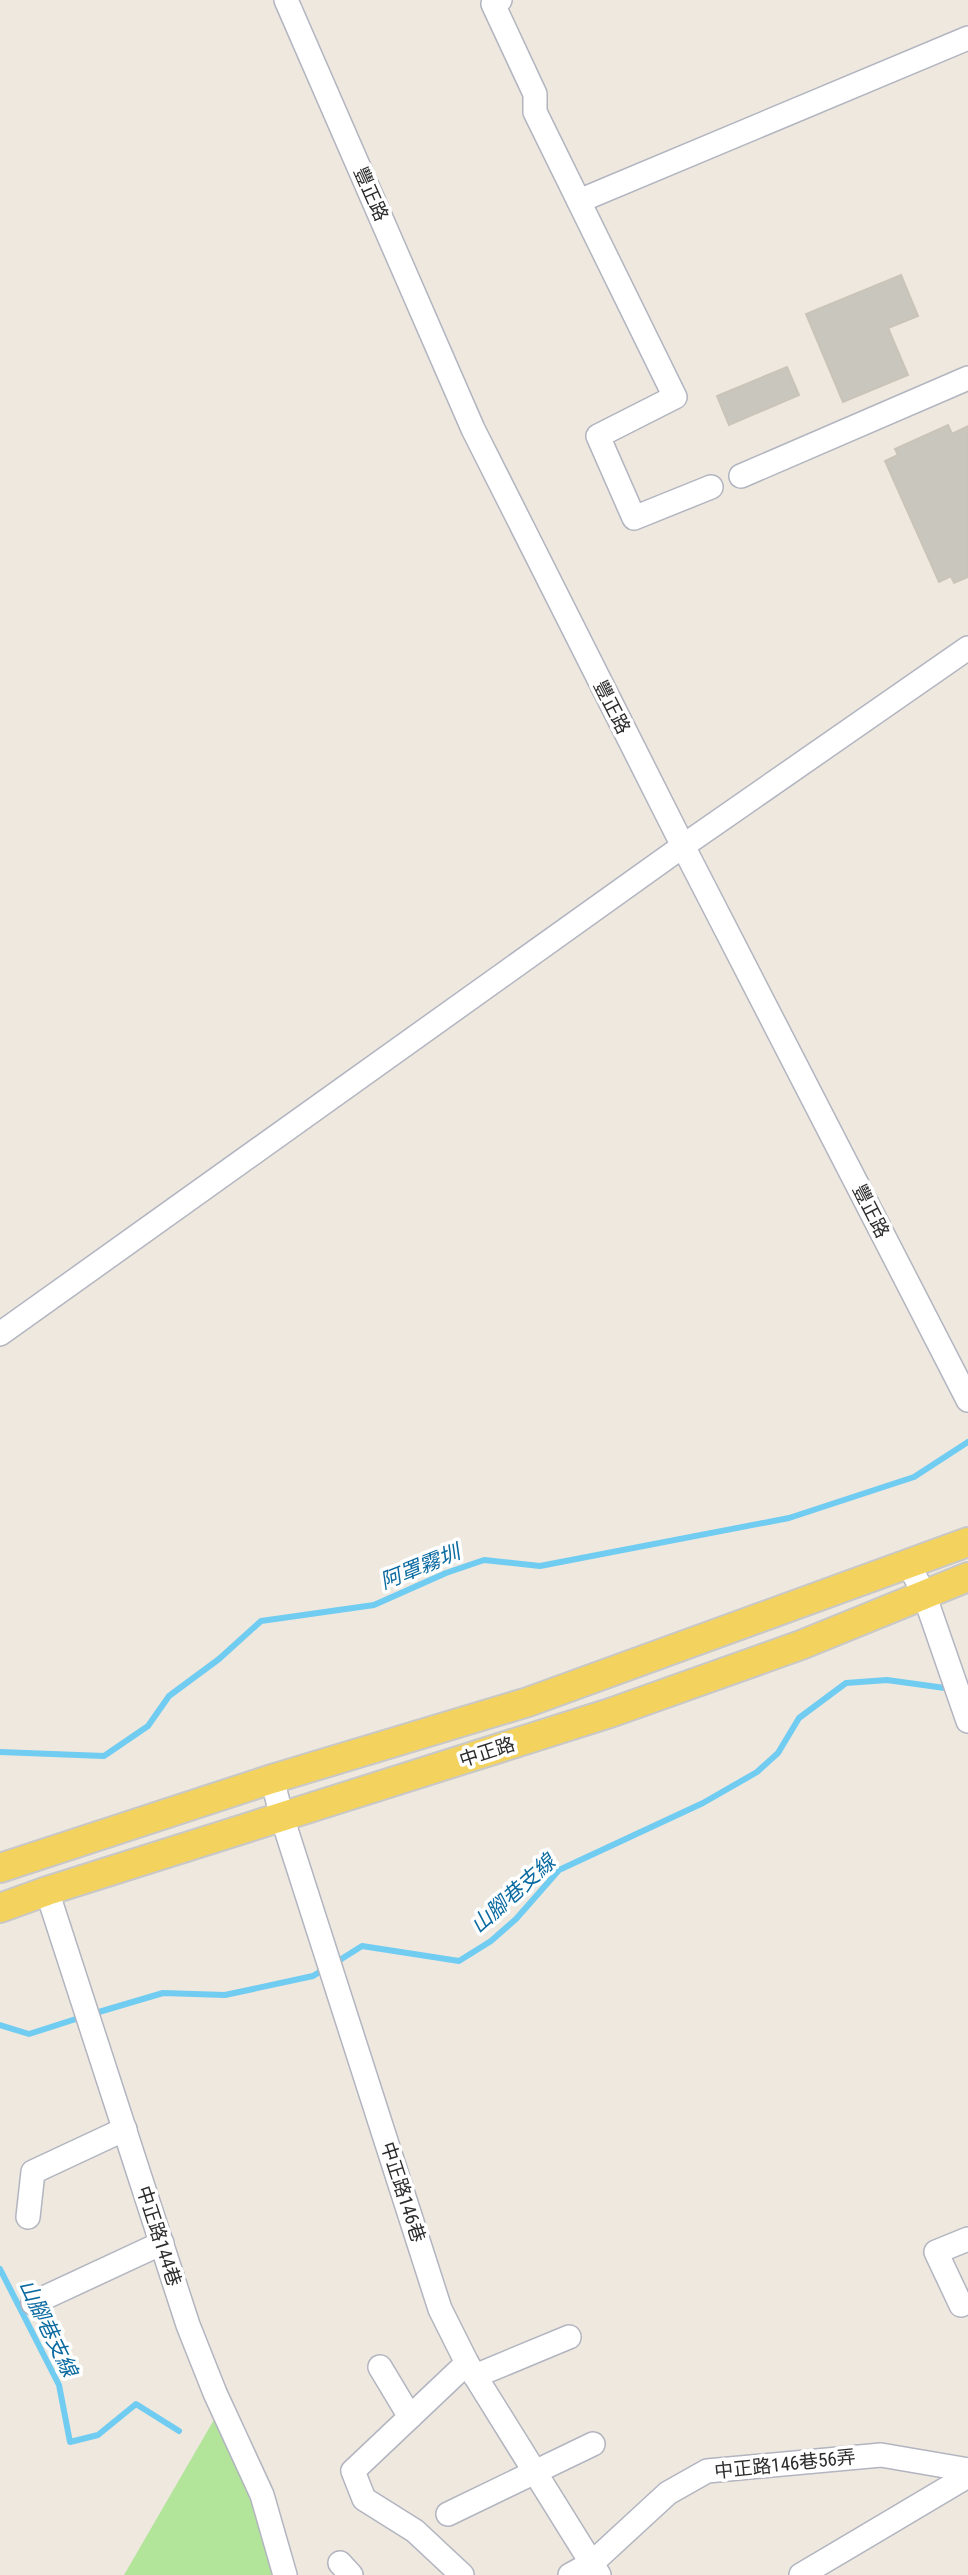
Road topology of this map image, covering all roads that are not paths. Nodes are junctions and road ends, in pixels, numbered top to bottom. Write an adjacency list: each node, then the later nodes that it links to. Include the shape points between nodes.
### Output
1 (286, 0): 9 (street, 豐正路, via 472,429)
2 (500, 0): 4 (street, via 493,4 536,94 535,112)
3 (968, 38): 4 (street)
4 (579, 201): 7 (street, via 675,397 598,436 634,518)
5 (968, 378): 6 (street)
6 (741, 476)
7 (711, 487)
8 (968, 648): 9 (street)
9 (683, 846): 10 (street); 11 (street, 豐正路)
10 (0, 1334)
11 (968, 1400)
12 (968, 1542): 13 (main road, 中正路)
13 (909, 1565): 15 (street); 17 (main road, 中正路, via 528,1702)
14 (968, 1577): 15 (main road, 中正路)
15 (924, 1594): 16 (street); 18 (main road, 中正路, via 802,1645 610,1713)
16 (968, 1721)
17 (272, 1779): 18 (street, 中正路146巷); 19 (main road, 中正路)
18 (282, 1817): 20 (main road, 中正路); 30 (street, 中正路146巷, via 440,2309)
19 (0, 1868)
20 (47, 1891): 21 (main road, 中正路); 22 (street, 中正路144巷)
21 (0, 1908)
22 (125, 2129): 23 (street, via 33,2172); 25 (street, 中正路144巷)
23 (27, 2217)
24 (968, 2239): 27 (street, via 936,2252)
25 (162, 2243): 26 (street); 38 (street, 中正路144巷, via 188,2325 262,2495)
26 (33, 2303)
27 (961, 2305)
28 (569, 2337): 30 (street)
29 (380, 2367): 31 (street)
30 (471, 2369): 31 (street); 34 (street, 中正路146巷)
31 (410, 2417): 39 (street, via 353,2471 365,2499 415,2531)
32 (593, 2444): 34 (street)
33 (968, 2470): 37 (street, 中正路146巷56弄, via 881,2455 707,2472 668,2493)
34 (535, 2471): 36 (street); 37 (street, 中正路146巷)
35 (968, 2476): 41 (street)
36 (448, 2514)
37 (595, 2569): 40 (street, 中正路146巷56弄)
38 (285, 2575)
39 (462, 2575)
40 (570, 2575)
41 (802, 2575)

